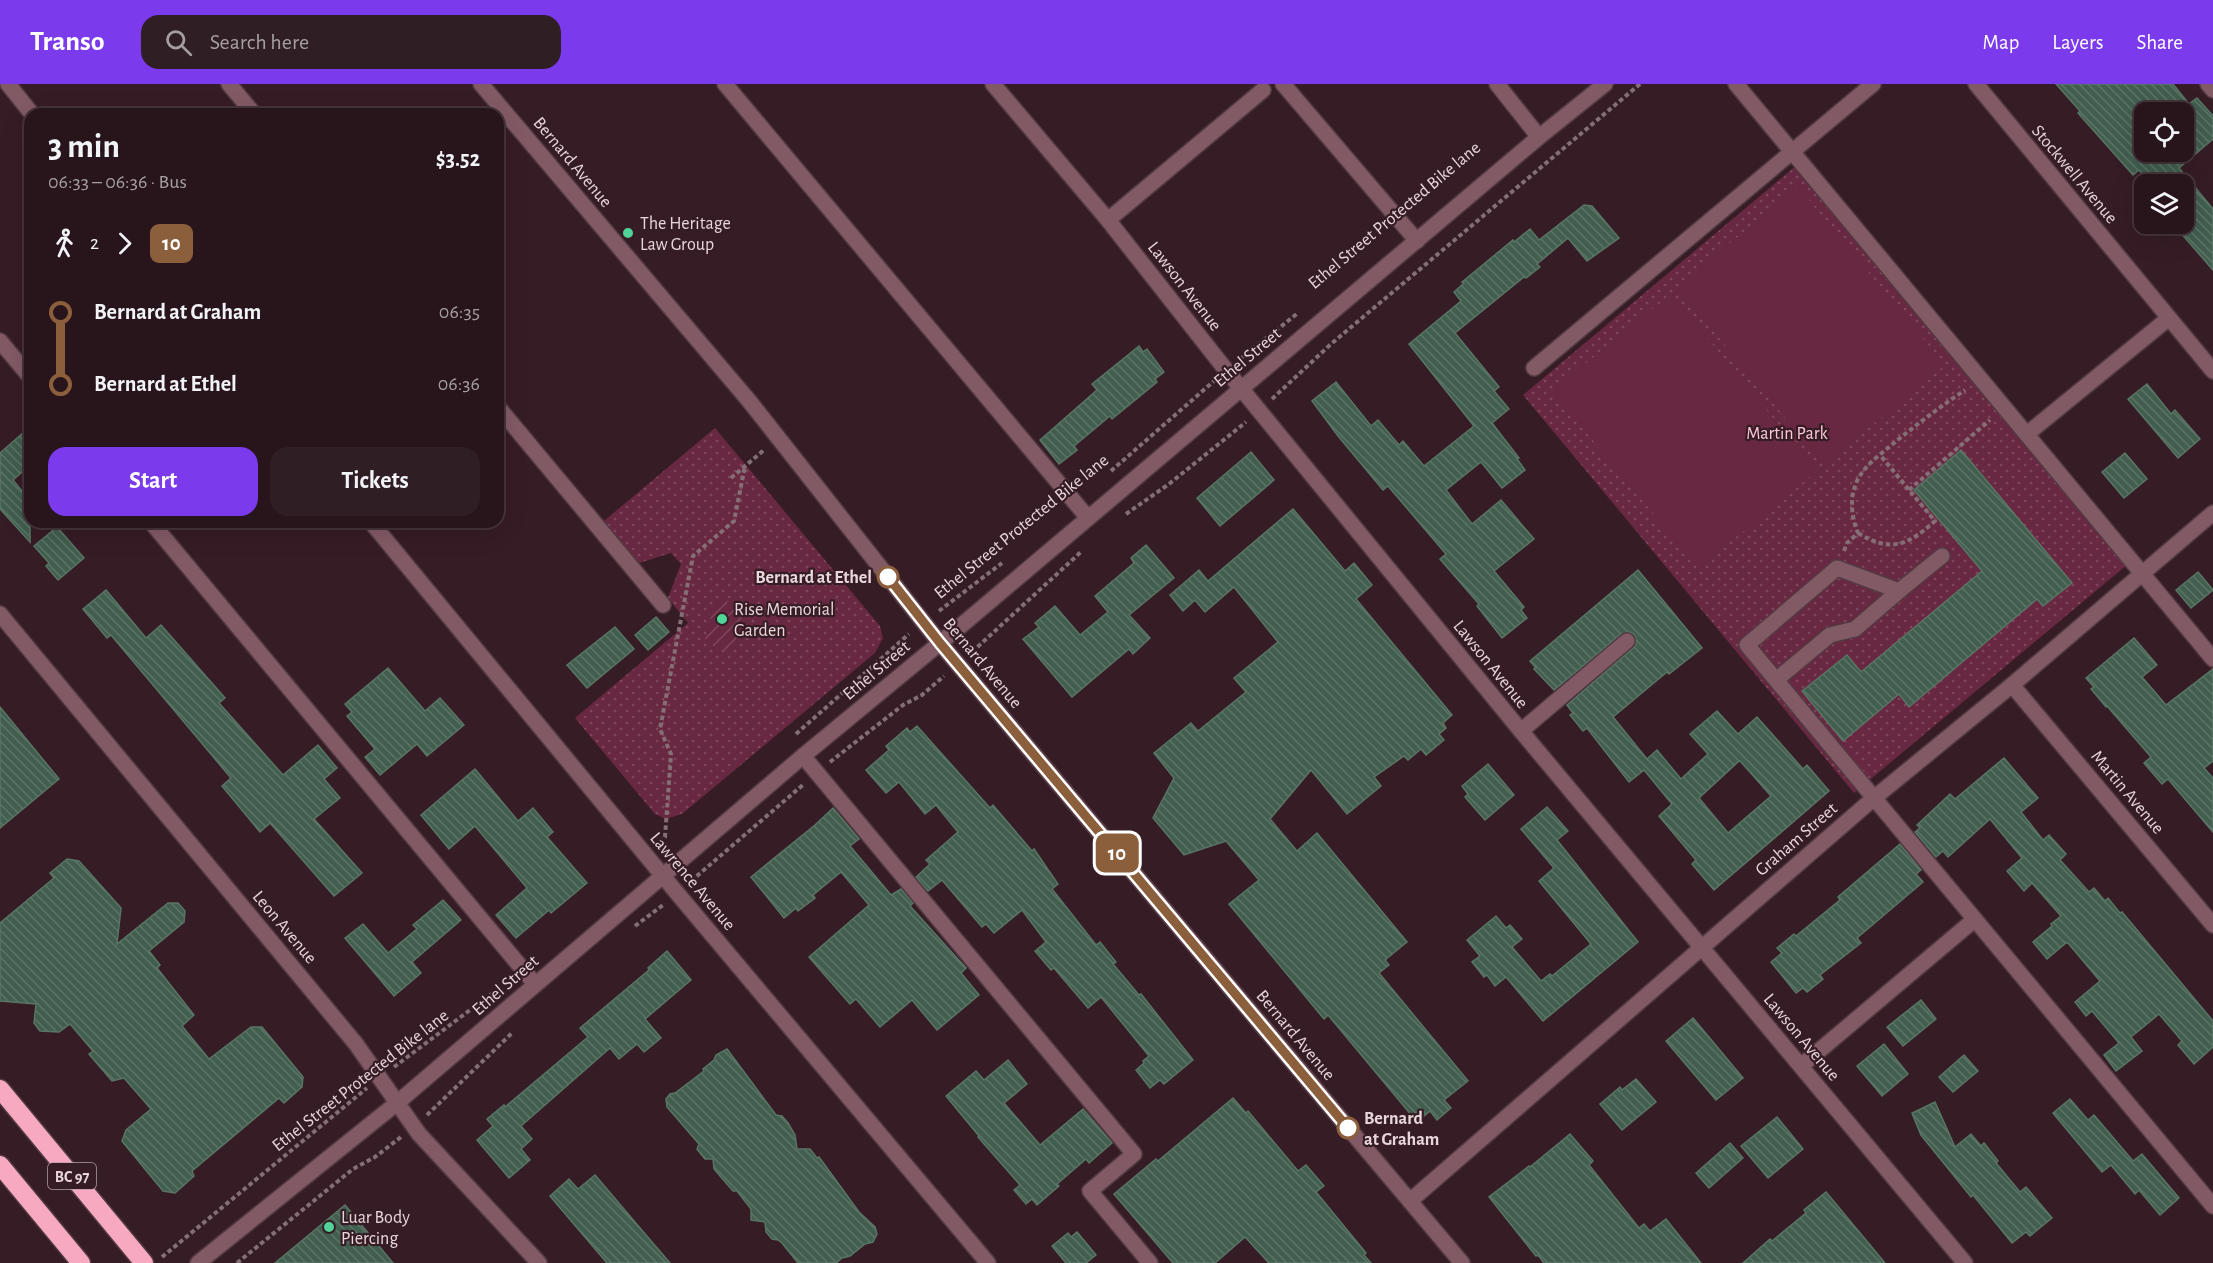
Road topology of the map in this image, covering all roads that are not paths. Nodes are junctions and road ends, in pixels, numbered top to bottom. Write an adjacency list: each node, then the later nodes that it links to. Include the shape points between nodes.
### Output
1 (8, 84): 15 (street)
2 (229, 84): 16 (street)
3 (481, 84): 17 (street, Bernard Avenue)
4 (725, 84): 32 (street)
5 (993, 84): 21 (street, Lawson Avenue)
6 (1282, 84): 22 (street)
7 (1497, 84): 19 (street)
8 (1605, 84): 19 (street, Ethel Street)
9 (1736, 84): 20 (street)
10 (1873, 84): 20 (street)
11 (1976, 84): 23 (street, Stockwell Avenue)
12 (2208, 84): 14 (street)
13 (1263, 86): 21 (street)
14 (2213, 90)
15 (28, 108)
16 (249, 108)
17 (501, 108)
18 (504, 111): 41 (street, Bernard Avenue, via 778,438)
19 (1539, 137): 22 (street, Ethel Street)
20 (1792, 152): 25 (street); 30 (street)
21 (1108, 220): 28 (street, Lawson Avenue)
22 (1417, 242): 28 (street, Ethel Street)
23 (2169, 318): 27 (street, Stockwell Avenue); 30 (street)
24 (0, 341): 26 (street)
25 (1534, 369)
26 (24, 370)
27 (2213, 371)
28 (1242, 388): 32 (street, Ethel Street); 45 (street, Lawson Avenue)
29 (504, 414): 38 (street)
30 (2027, 435): 36 (street)
31 (2213, 513): 36 (street, Graham Street)
32 (1088, 518): 41 (street, Ethel Street)
33 (156, 528): 52 (street)
34 (376, 528): 48 (street, Lawrence Avenue)
35 (1942, 556): 37 (street)
36 (2141, 573): 42 (street); 44 (street, Graham Street)
37 (1899, 591): 43 (street, via 1855,629 1830,635); 43 (street, via 1837,568 1747,645)
38 (663, 604)
39 (0, 614): 55 (street, Leon Avenue, via 349,1035)
40 (1627, 641): 45 (street)
41 (940, 643): 46 (street, Ethel Street); 57 (street, Bernard Avenue)
42 (2213, 659)
43 (1776, 680): 47 (street)
44 (2013, 685): 47 (street, Graham Street); 50 (street, Martin Avenue)
45 (1521, 731): 51 (street, Lawson Avenue)
46 (803, 756): 48 (street, Ethel Street); 64 (street, via 1134,1154 1090,1191)
47 (1874, 798): 49 (street); 51 (street, Graham Street)
48 (663, 875): 52 (street, Ethel Street); 63 (street, Lawrence Avenue)
49 (1974, 920): 53 (street); 58 (street)
50 (2213, 925)
51 (1702, 947): 53 (street, Lawson Avenue); 57 (street, Graham Street)
52 (535, 984): 55 (street, Ethel Street)
53 (1801, 1066): 66 (street, Lawson Avenue)
54 (0, 1089): 60 (highway, BC 97)
55 (397, 1103): 61 (street, Ethel Street); 62 (street, Leon Avenue, via 425,1141)
56 (0, 1165): 59 (highway, BC 97)
57 (1410, 1201): 65 (street, Bernard Avenue)
58 (2213, 1206)
59 (81, 1263)
60 (144, 1263)
61 (198, 1263)
62 (539, 1263)
63 (988, 1263)
64 (1149, 1263)
65 (1462, 1263)
66 (1965, 1263)

